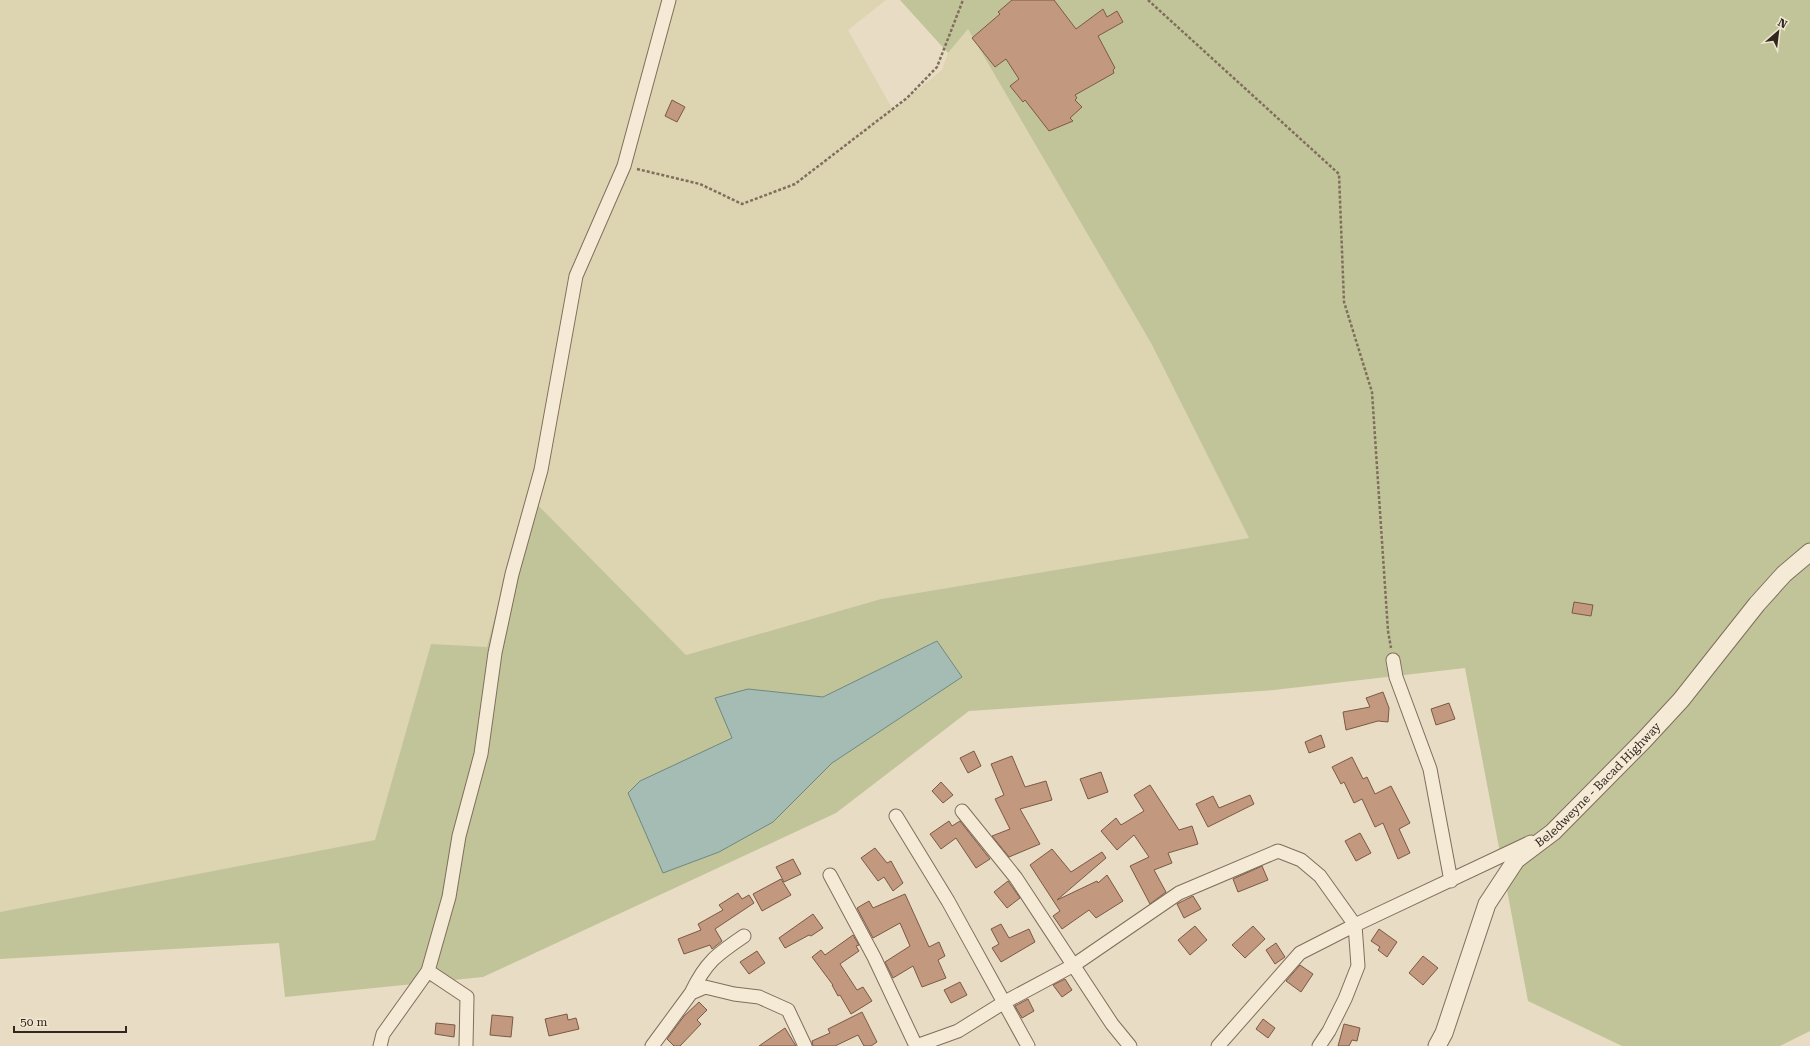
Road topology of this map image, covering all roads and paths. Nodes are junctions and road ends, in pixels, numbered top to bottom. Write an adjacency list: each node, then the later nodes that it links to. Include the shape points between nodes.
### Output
1 (669, 0): 4 (street)
2 (963, 0): 4 (path, via 937,67 907,98 795,184 742,204 700,184)
3 (1148, 0): 6 (path, via 1339,174 1344,302 1372,392)
4 (624, 166): 15 (street, via 576,276 541,470 512,574 495,653 481,754 460,836 449,897)
5 (1809, 551): 9 (street, Beledweyne - Bacad Highway, via 1756,604 1681,700)
6 (1392, 660): 11 (street, via 1430,769)
7 (962, 811): 14 (street, via 1016,878)
8 (896, 816): 17 (street, via 948,901)
9 (1553, 832): 11 (street); 27 (street, Beledweyne - Bacad Highway, via 1516,860 1487,904)
10 (830, 875): 22 (street, via 874,957)
11 (1451, 881): 12 (street)
12 (1356, 925): 14 (street, via 1320,876 1301,860 1278,851 1179,893); 25 (street, via 1300,953); 26 (street, via 1358,966 1345,999 1329,1031)
13 (744, 936): 16 (street, via 715,956 700,974)
14 (1074, 965): 17 (street); 24 (street, via 1112,1024)
15 (428, 971): 18 (street, via 383,1034); 19 (street, via 467,997)
16 (691, 993): 20 (street); 21 (street, via 705,987 759,997 788,1010)
17 (1003, 1003): 22 (street, via 958,1031); 23 (street)
18 (380, 1046)
19 (466, 1046)
20 (652, 1046)
21 (805, 1046)
22 (916, 1046)
23 (1028, 1046)
24 (1130, 1046)
25 (1218, 1046)
26 (1318, 1046)
27 (1437, 1046)

